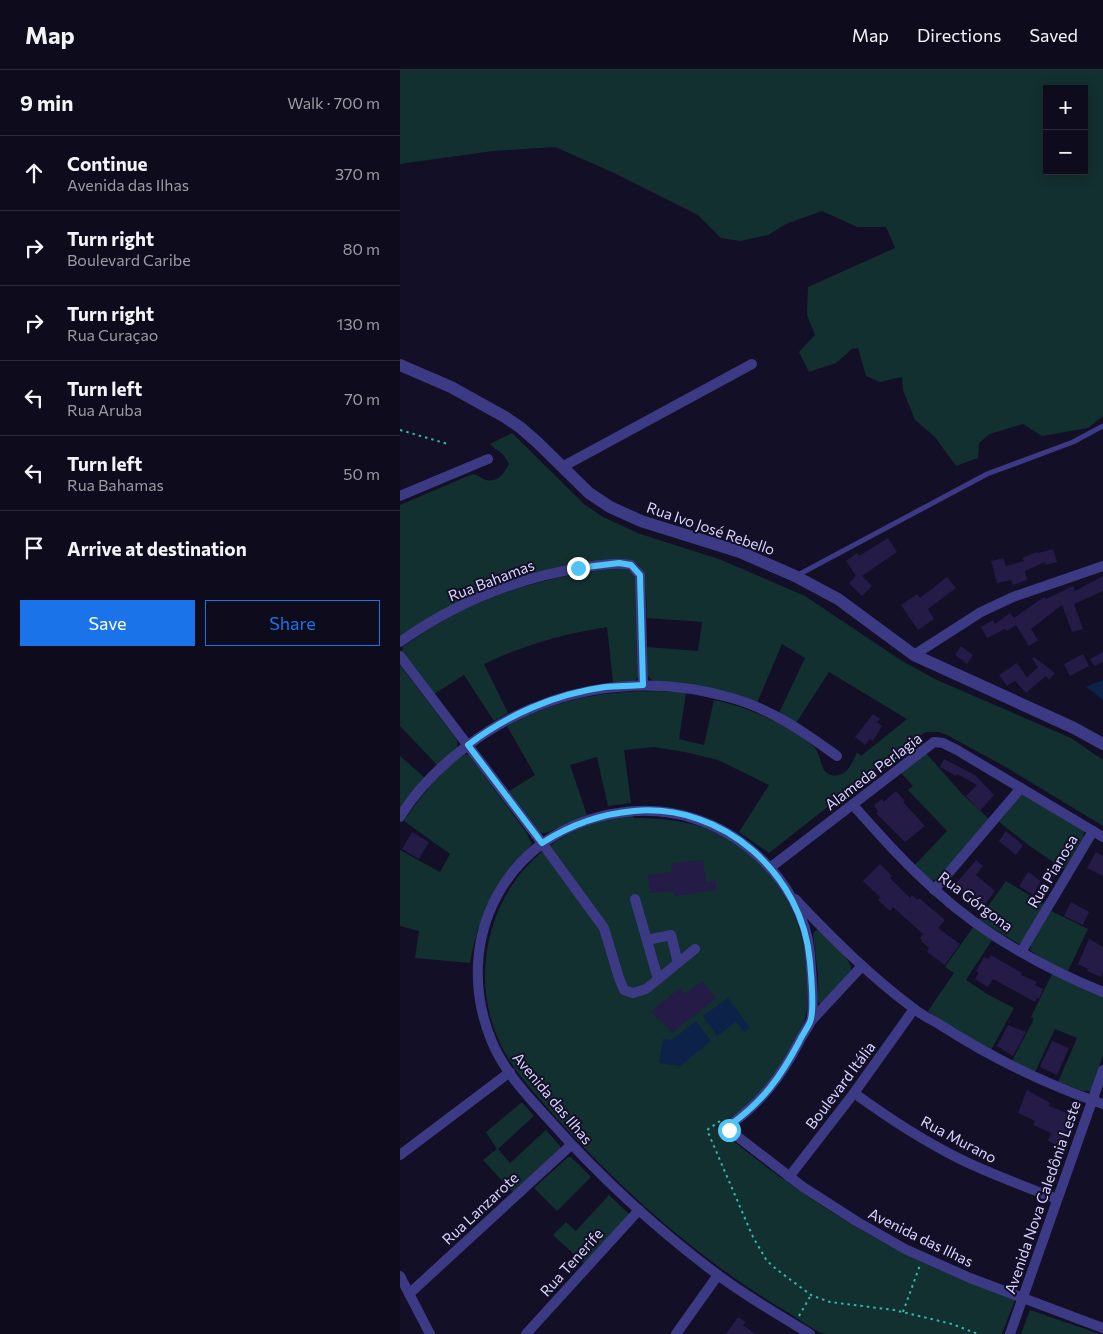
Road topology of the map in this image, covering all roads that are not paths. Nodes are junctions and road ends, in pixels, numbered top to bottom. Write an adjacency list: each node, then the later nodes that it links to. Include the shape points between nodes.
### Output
1 (752, 364): 5 (street)
2 (400, 365): 5 (street, Rua Ivo José Rebello, via 451,387 505,417)
3 (1103, 426): 8 (lane, via 1073,442 987,474)
4 (488, 459): 6 (street)
5 (562, 467): 8 (street, Rua Ivo José Rebello, via 594,497 624,515 731,549)
6 (400, 496)
7 (1103, 566): 10 (street, via 1013,596)
8 (795, 576): 10 (street, Rua Ivo José Rebello, via 838,599)
9 (400, 642): 12 (street, Rua Bahamas, via 455,609 522,581 586,567 619,563 631,565 640,575)
10 (914, 655): 13 (street, Rua Ivo José Rebello)
11 (400, 656): 14 (street)
12 (643, 685): 14 (street, via 604,688 543,703 496,725); 15 (street, via 684,688 733,698 796,727)
13 (1103, 744)
14 (468, 745): 18 (street, via 432,775); 21 (street)
15 (837, 756)
16 (1021, 788): 17 (street, Alameda Perlagia, via 957,750 934,742); 19 (street, Alameda Perlagia); 23 (street)
17 (853, 805): 22 (street, Alameda Perlagia); 23 (street, Rua Górgona)
18 (400, 817)
19 (1093, 831): 20 (street, Alameda Perlagia); 28 (street, Rua Pianosa)
20 (1103, 837)
21 (542, 843): 22 (street, Avenida das Ilhas, via 592,818 635,810 663,811 717,826); 31 (street, via 604,928 624,990 632,993 646,989); 36 (street, Avenida das Ilhas, via 499,889 486,920 478,961 478,986 485,1023)
22 (771, 867): 24 (street, Avenida das Ilhas)
23 (934, 890): 28 (street, Rua Górgona, via 971,920)
24 (789, 892): 30 (street); 34 (street, Avenida das Ilhas, via 809,948)
25 (635, 899): 26 (street)
26 (647, 940): 29 (street, via 671,935); 31 (street)
27 (695, 950): 29 (street)
28 (1020, 952): 32 (street, Rua Górgona)
29 (678, 963): 31 (street)
30 (862, 966): 33 (street); 34 (street)
31 (658, 979)
32 (1103, 992)
33 (914, 1009): 37 (street, Boulevard Itália); 38 (street, via 999,1059)
34 (811, 1021): 42 (street, Avenida das Ilhas, via 779,1077 759,1102 730,1125 729,1130)
35 (1103, 1070): 38 (street, Avenida Nova Caledônia Leste)
36 (510, 1072): 40 (street, Avenida das Ilhas); 41 (street)
37 (854, 1094): 42 (street, Boulevard Itália); 43 (street, Rua Murano, via 952,1155)
38 (1092, 1100): 39 (street); 43 (street, Avenida Nova Caledônia Leste)
39 (1103, 1104)
40 (571, 1145): 44 (street, Avenida das Ilhas); 47 (street, Rua Lanzarote)
41 (400, 1155)
42 (789, 1177): 48 (street, Avenida das Ilhas, via 856,1221 923,1258)
43 (1058, 1199): 48 (street, Avenida Nova Caledônia Leste)
44 (639, 1210): 45 (street, Avenida das Ilhas); 51 (street, Rua Tenerife)
45 (718, 1275): 52 (street); 53 (street, Avenida das Ilhas)
46 (400, 1276): 47 (street)
47 (409, 1294): 50 (street)
48 (1022, 1298): 49 (street, Avenida das Ilhas); 54 (street, Avenida Nova Caledônia Leste)
49 (1103, 1328)
50 (430, 1334)
51 (526, 1334)
52 (676, 1334)
53 (810, 1334)
54 (1010, 1334)

